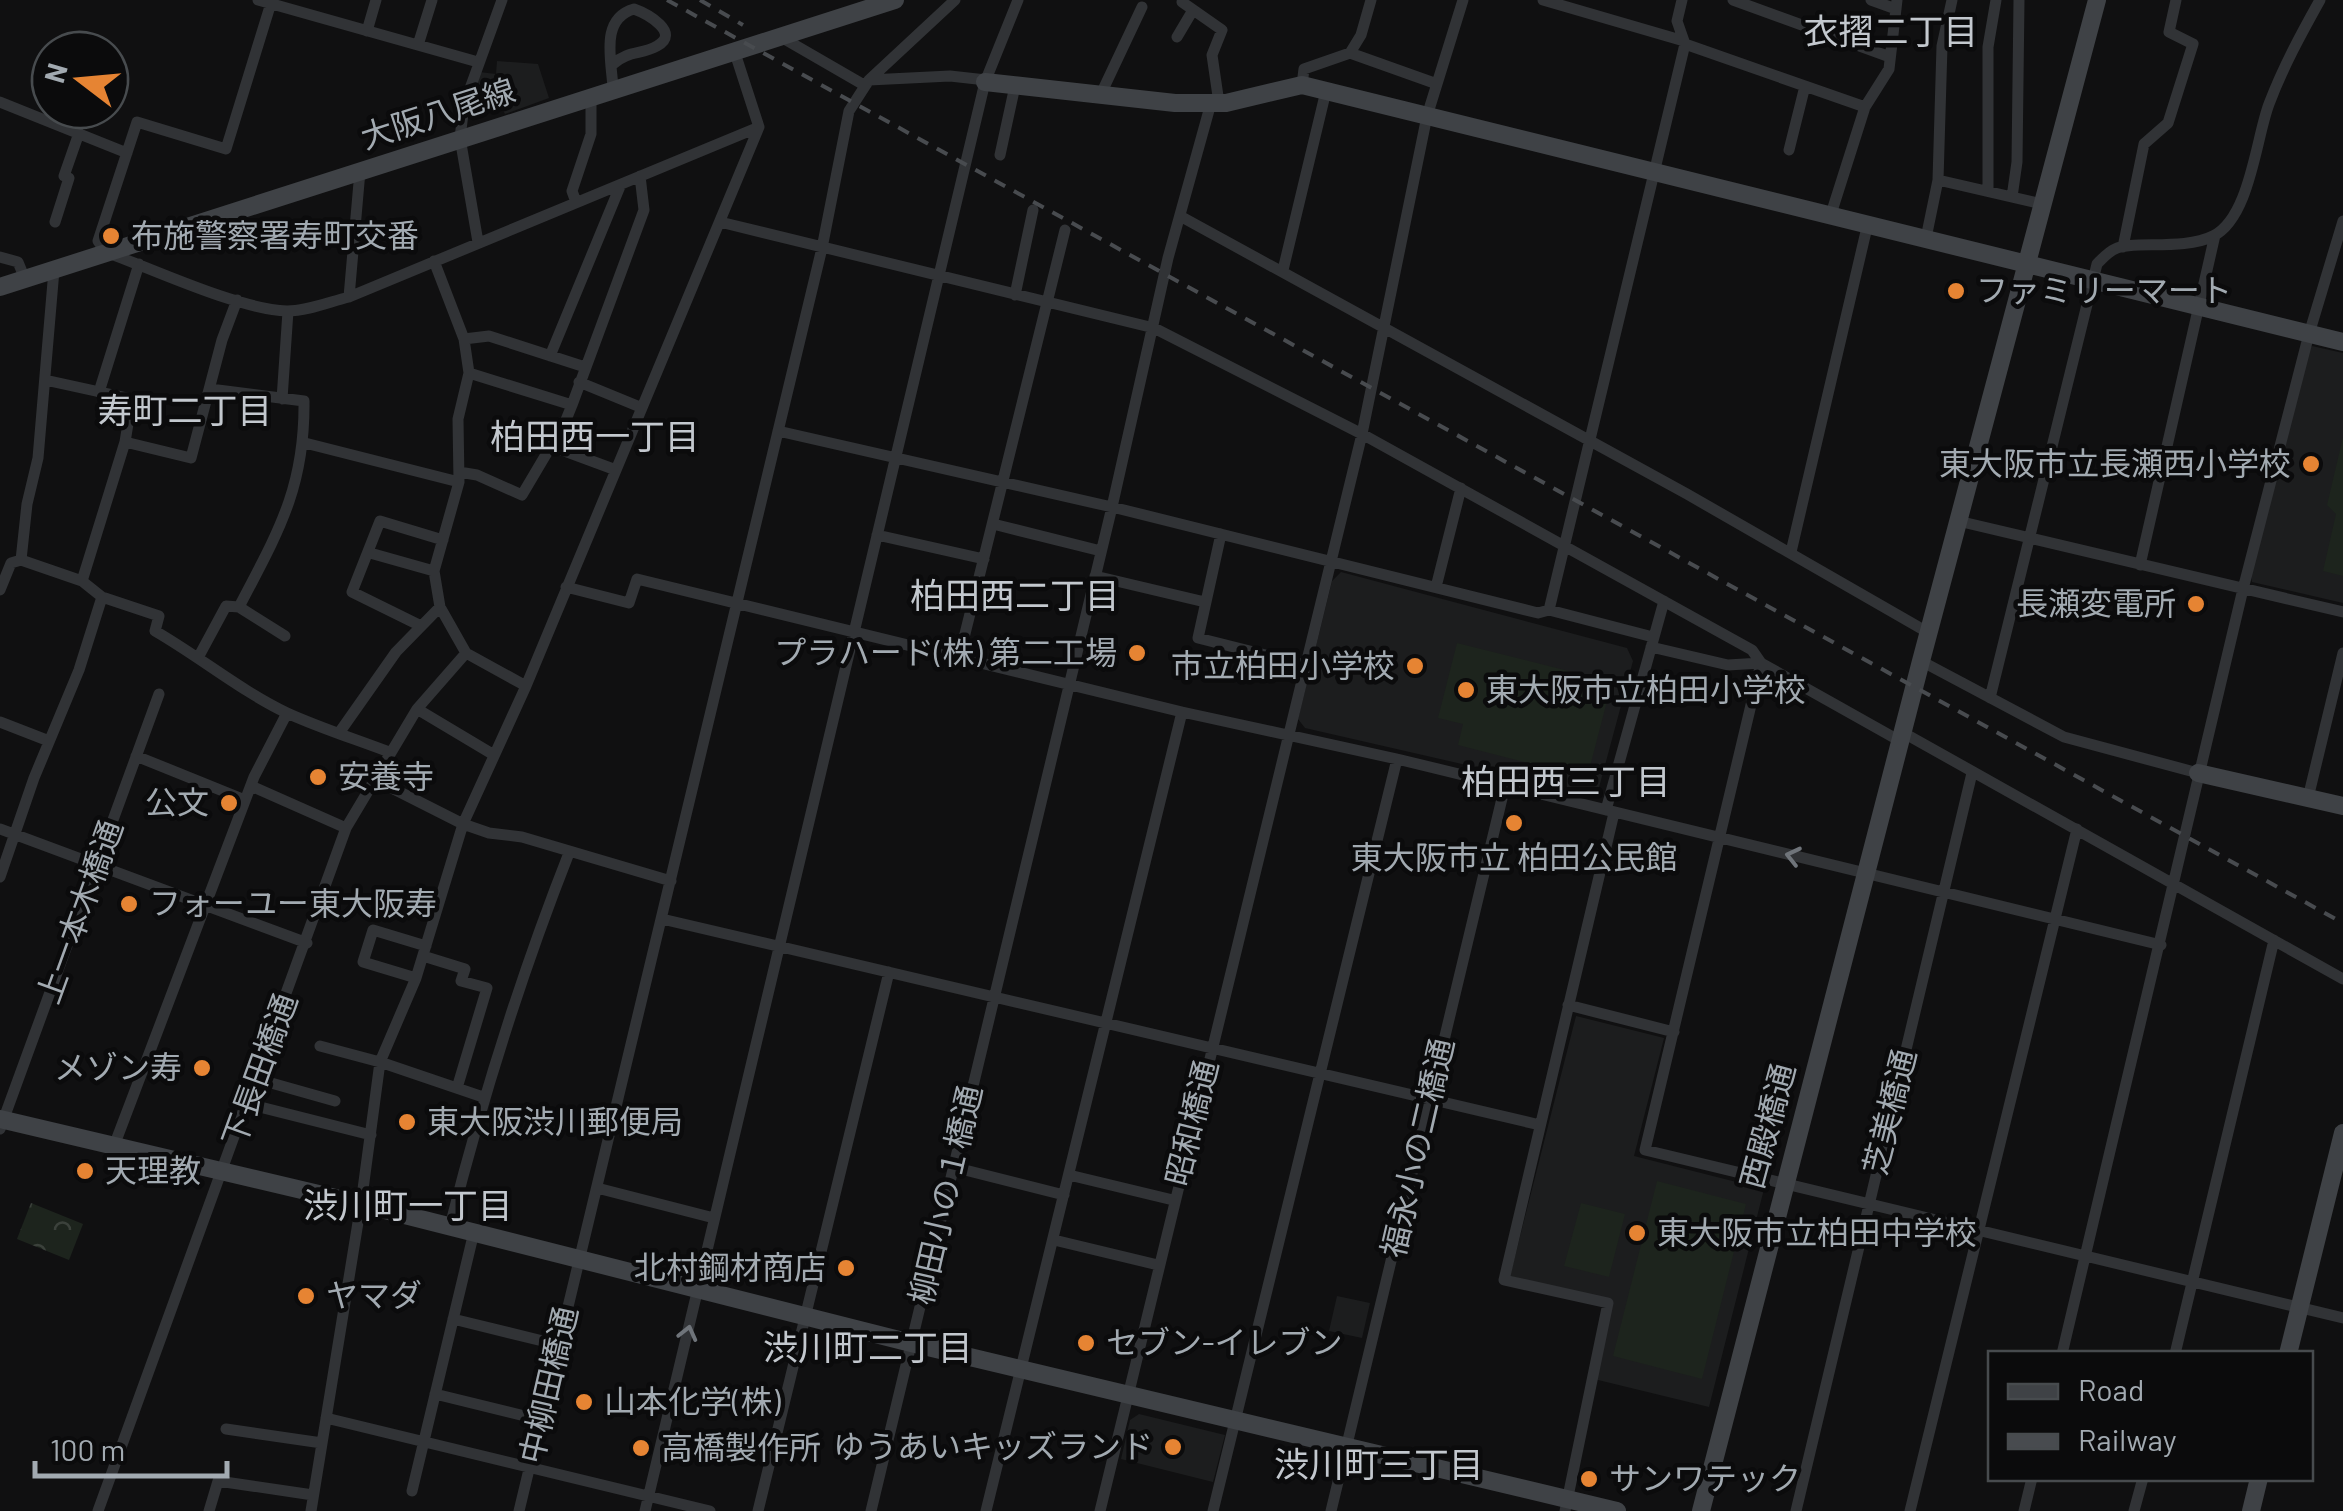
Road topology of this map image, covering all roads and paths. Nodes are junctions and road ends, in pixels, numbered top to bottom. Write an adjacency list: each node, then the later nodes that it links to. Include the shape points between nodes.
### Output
1 (376, 0): 25 (street)
2 (432, 0): 29 (street)
3 (502, 0): 33 (street)
4 (895, 0): 24 (street, 大阪八尾線)
5 (955, 0): 36 (street)
6 (1018, 0): 35 (street)
7 (1371, 0): 31 (street)
8 (1463, 0): 37 (street, 昭和橋通)
9 (1543, 0): 28 (street)
10 (1682, 0): 28 (street, via 1676,21)
11 (1733, 0): 22 (street)
12 (1871, 0): 20 (street)
13 (1952, 0): 58 (street, via 1942,46)
14 (1996, 0): 60 (street, via 1988,47)
15 (2019, 0): 61 (street)
16 (2097, 0): 63 (street, 西殿橋通)
17 (2176, 0): 75 (street, via 2169,32 2193,44 2168,123 2144,144)
18 (2320, 0): 72 (street, via 2267,108 2244,191)
19 (264, 2): 25 (street); 53 (street, via 226,149 138,122)
20 (1897, 5): 32 (street)
21 (1188, 6): 27 (street); 46 (street, via 1222,30 1212,55)
22 (1766, 6): 32 (street)
23 (1142, 7): 44 (street)
24 (852, 8): 26 (street, 大阪八尾線)
25 (368, 31): 29 (street)
26 (781, 36): 30 (street, 大阪八尾線); 36 (street)
27 (1177, 37)
28 (1684, 43): 40 (street); 56 (street)
29 (418, 45): 33 (street)
30 (734, 50): 41 (street, 大阪八尾線); 49 (street)
31 (1350, 53): 37 (street); 38 (street, via 1304,70)
32 (1890, 56): 47 (street)
33 (478, 62): 51 (street)
34 (612, 64): 34 (street, via 610,40 620,16 634,10 666,31 660,45); 41 (street)
35 (986, 81): 36 (street, via 950,76); 39 (street); 84 (street)
36 (867, 82): 76 (street, 中柳田橋通, via 849,111)
37 (1436, 84): 48 (street, 昭和橋通)
38 (1302, 85): 42 (street); 46 (street)
39 (1016, 86): 44 (street); 54 (street)
40 (1805, 86): 47 (street); 52 (street)
41 (612, 89): 43 (street, 大阪八尾線)
42 (1326, 91): 48 (street); 83 (street)
43 (591, 96): 51 (street, 大阪八尾線); 62 (street, via 591,134 572,191)
44 (1100, 96): 46 (street)
45 (0, 102): 50 (street)
46 (1215, 103): 66 (street, 柳田小の１橋通)
47 (1865, 107): 65 (street)
48 (1427, 116): 56 (street); 94 (street, 昭和橋通)
49 (759, 127): 57 (street); 69 (street)
50 (79, 133): 53 (street); 68 (street)
51 (460, 138): 55 (street, 大阪八尾線); 74 (street)
52 (1789, 150)
53 (127, 153): 77 (street, via 98,241)
54 (1000, 155)
55 (360, 170): 77 (street, 大阪八尾線); 89 (street)
56 (1653, 170): 65 (street); 111 (street)
57 (640, 176): 59 (street); 100 (street, via 644,210)
58 (1938, 180): 60 (street); 73 (street)
59 (621, 184): 62 (street); 99 (street)
60 (1988, 191): 61 (street)
61 (2012, 197): 63 (street)
62 (576, 202): 74 (street)
63 (2042, 204): 80 (street, 西殿橋通)
64 (1034, 210): 88 (street)
65 (1831, 214): 70 (street)
66 (1180, 216): 83 (street); 95 (street, 柳田小の１橋通)
67 (2343, 221): 96 (street)
68 (56, 222)
69 (720, 222): 76 (street); 108 (street)
70 (1868, 223): 73 (street); 129 (street)
71 (1066, 230): 91 (street)
72 (2215, 235): 75 (street, via 2187,244); 92 (street)
73 (1926, 238): 80 (street)
74 (478, 242): 79 (street)
75 (2123, 247): 86 (street, via 2097,264)
76 (822, 248): 84 (street); 109 (street, 中柳田橋通)
77 (106, 252): 81 (street); 82 (street, 大阪八尾線)
78 (0, 257): 85 (street, via 18,262)
79 (434, 261): 89 (street); 97 (street)
80 (2026, 262): 86 (street); 121 (street, 西殿橋通)
81 (139, 264): 90 (street); 105 (street)
82 (54, 270): 85 (street, 大阪八尾線); 102 (street)
83 (1283, 270): 94 (street)
84 (938, 277): 88 (street); 115 (street)
85 (25, 279): 87 (street, 大阪八尾線)
86 (2091, 280): 92 (street); 125 (street)
87 (0, 287)
88 (1015, 295): 91 (street)
89 (349, 297): 93 (street)
90 (237, 300): 93 (street); 104 (street)
91 (1049, 303): 95 (street); 118 (street)
92 (2199, 307): 96 (street); 134 (street)
93 (288, 311): 106 (street)
94 (1386, 327): 110 (street, 昭和橋通); 111 (street)
95 (1154, 328): 110 (street); 120 (street, 柳田小の１橋通)
96 (2310, 334): 98 (street); 140 (street)
97 (464, 339): 99 (street, via 488,336); 101 (street)
98 (2343, 342)
99 (550, 356): 100 (street)
100 (584, 367): 103 (street)
101 (469, 373): 107 (street); 117 (street, via 458,419)
102 (45, 380): 105 (street); 133 (street, via 38,458)
103 (579, 382): 107 (street); 108 (street)
104 (210, 389): 106 (street); 112 (street, via 191,458)
105 (99, 392): 112 (street, via 132,399)
106 (282, 400): 113 (street, via 304,401)
107 (572, 406): 114 (street)
108 (640, 407): 116 (street)
109 (778, 431): 115 (street); 145 (street, 中柳田橋通)
110 (1362, 434): 119 (street); 132 (street, 昭和橋通)
111 (1589, 439): 127 (street); 129 (street)
112 (125, 442): 137 (street)
113 (304, 443): 117 (street); 146 (street, via 294,496)
114 (555, 447): 116 (street); 117 (street, via 522,495 477,475)
115 (895, 458): 118 (street); 124 (street)
116 (616, 470): 138 (street)
117 (459, 477): 126 (street)
118 (1004, 482): 120 (street); 122 (street)
119 (1461, 488): 127 (street); 139 (street)
120 (1112, 507): 123 (street); 128 (street, 柳田小の１橋通)
121 (1958, 521): 125 (street); 152 (street, 西殿橋通)
122 (994, 524): 128 (street); 131 (street)
123 (1221, 534): 132 (street); 144 (street)
124 (877, 535): 131 (street); 151 (street)
125 (2029, 538): 134 (street); 165 (street)
126 (443, 540): 130 (street, via 380,522); 135 (street)
127 (1563, 544): 143 (street); 148 (street)
128 (1101, 551): 136 (street, 柳田小の１橋通)
129 (1791, 552): 152 (street)
130 (370, 553): 135 (street); 150 (street, via 352,592)
131 (984, 559): 158 (street)
132 (1330, 560): 139 (street); 161 (street, 昭和橋通)
133 (11, 562): 137 (street); 141 (street)
134 (2140, 565): 140 (street)
135 (434, 571): 147 (street)
136 (1095, 576): 144 (street); 162 (street, 柳田小の１橋通)
137 (82, 581): 142 (street)
138 (566, 587): 145 (street, via 629,603 638,579); 163 (street)
139 (1436, 587): 148 (street)
140 (2242, 589): 149 (street); 179 (street)
141 (0, 590)
142 (102, 597): 157 (street, via 159,616 155,632); 173 (street)
143 (1664, 601): 154 (street); 160 (street, via 1752,650)
144 (1205, 602): 161 (street, via 1198,638)
145 (736, 604): 151 (street); 197 (street, 中柳田橋通)
146 (239, 607): 153 (street); 157 (street, via 226,606)
147 (440, 607): 150 (street); 155 (street)
148 (1548, 610): 154 (street)
149 (2343, 612)
150 (421, 626): 170 (street)
151 (854, 632): 158 (street); 206 (street)
152 (1929, 633): 159 (street, 西殿橋通)
153 (285, 636)
154 (1652, 642): 160 (street, via 1728,665); 186 (street)
155 (466, 653): 163 (street); 166 (street, 下長田橋通)
156 (2343, 653): 183 (street)
157 (199, 656): 167 (street)
158 (960, 658): 162 (street)
159 (1920, 661): 165 (street); 172 (street, 西殿橋通)
160 (1762, 663): 172 (street); 192 (street)
161 (1305, 664): 171 (street, 昭和橋通)
162 (1068, 684): 168 (street); 211 (street, 柳田小の１橋通)
163 (526, 686): 175 (street)
164 (159, 694): 176 (street, 上一本木橋通)
165 (1990, 698): 179 (street, via 2064,738)
166 (417, 709): 174 (street, 下長田橋通); 175 (street)
167 (287, 712): 170 (street); 181 (street)
168 (1182, 712): 171 (street); 213 (street)
169 (0, 722): 173 (street)
170 (340, 733): 174 (street)
171 (1288, 736): 177 (street); 216 (street, 昭和橋通)
172 (1901, 737): 178 (street); 195 (street, 西殿橋通)
173 (50, 741): 191 (street)
174 (389, 752): 180 (street, 下長田橋通)
175 (494, 755): 187 (street)
176 (136, 756): 184 (street); 194 (street, 上一本木橋通)
177 (1398, 759): 182 (street); 218 (street)
178 (1972, 773): 190 (street); 199 (street, 芝美橋通)
179 (2198, 773): 183 (street); 198 (street)
180 (374, 778): 187 (street); 188 (street, 下長田橋通)
181 (251, 786): 184 (street); 188 (street)
182 (1506, 786): 186 (street); 222 (street, 福永小の二橋通)
183 (2308, 798): 185 (street)
184 (246, 800): 200 (street)
185 (2343, 806)
186 (1610, 812): 192 (street); 212 (street)
187 (463, 824): 193 (street); 207 (street)
188 (346, 828): 204 (street, 下長田橋通)
189 (0, 829): 191 (street)
190 (2076, 829): 198 (street); 201 (street)
191 (15, 834): 194 (street); 196 (street)
192 (1721, 839): 195 (street, one-way to 192); 214 (street)
193 (569, 853): 197 (street); 221 (street)
194 (98, 865): 200 (street); 225 (street, 上一本木橋通)
195 (1866, 873): 199 (street); 233 (street, 西殿橋通)
196 (0, 877)
197 (671, 880): 202 (street, 中柳田橋通)
198 (2175, 883): 203 (street); 205 (street)
199 (1944, 892): 201 (street); 238 (street, 芝美橋通)
200 (205, 905): 204 (street); 229 (street)
201 (2055, 919): 205 (street); 241 (street)
202 (662, 920): 206 (street); 234 (street, 中柳田橋通)
203 (2274, 940): 210 (street); 247 (street)
204 (307, 943): 219 (street, 下長田橋通)
205 (2161, 945): 244 (street)
206 (780, 947): 208 (street); 239 (street)
207 (424, 951): 209 (street); 209 (street, via 374,930 363,962); 220 (street, via 465,968 461,981 487,988)
208 (889, 972): 211 (street); 250 (street)
209 (416, 978): 217 (street)
210 (2343, 980)
211 (994, 996): 213 (street); 230 (street, 柳田小の１橋通)
212 (1568, 1005): 214 (street); 226 (street)
213 (1105, 1023): 216 (street); 232 (street)
214 (1674, 1032): 233 (street, via 1645,1150)
215 (320, 1046): 217 (street)
216 (1211, 1048): 218 (street); 236 (street, 昭和橋通)
217 (380, 1062): 220 (street); 228 (street)
218 (1321, 1074): 222 (street); 263 (street)
219 (257, 1079): 223 (street); 224 (street, 下長田橋通)
220 (457, 1088): 221 (street)
221 (482, 1097): 240 (street)
222 (1430, 1098): 226 (street); 267 (street, 福永小の二橋通)
223 (335, 1101)
224 (248, 1104): 228 (street); 231 (street, 下長田橋通)
225 (1, 1123): 229 (street)
226 (1540, 1125): 275 (street, via 1504,1280 1608,1303)
227 (2343, 1132): 249 (street)
228 (370, 1135): 237 (street)
229 (114, 1146): 231 (street)
230 (953, 1167): 235 (street); 253 (street, 柳田小の１橋通)
231 (223, 1171): 237 (street); 276 (street, 下長田橋通)
232 (1069, 1176): 235 (street); 236 (street)
233 (1784, 1185): 238 (street); 289 (street, 西殿橋通)
234 (597, 1188): 239 (street); 245 (street, 中柳田橋通)
235 (1064, 1195): 243 (street)
236 (1173, 1200): 246 (street, 昭和橋通)
237 (361, 1204): 240 (street); 261 (street)
238 (1867, 1206): 241 (street); 290 (street, 芝美橋通)
239 (714, 1218): 248 (street)
240 (450, 1226): 242 (street)
241 (1978, 1230): 244 (street); 291 (street)
242 (474, 1232): 245 (street); 252 (street)
243 (1054, 1240): 246 (street); 258 (street)
244 (2086, 1255): 247 (street); 255 (street)
245 (579, 1258): 248 (street); 254 (street, 中柳田橋通)
246 (1158, 1265): 260 (street, 昭和橋通)
247 (2192, 1281): 249 (street); 256 (street)
248 (698, 1290): 250 (street); 274 (street, one-way to 248)
249 (2299, 1307): 251 (street); 257 (street)
250 (805, 1317): 253 (street); 282 (street)
251 (2343, 1318)
252 (453, 1320): 254 (street); 259 (street)
253 (911, 1343): 258 (street); 283 (street, 柳田小の１橋通)
254 (559, 1345): 262 (street, 中柳田橋通)
255 (2063, 1351)
256 (2176, 1351)
257 (2289, 1351)
258 (1023, 1370): 260 (street); 284 (street)
259 (435, 1394): 262 (street); 265 (street)
260 (1126, 1394): 263 (street); 285 (street, 昭和橋通)
261 (326, 1418): 265 (street); 266 (street)
262 (541, 1420): 268 (street, 中柳田橋通)
263 (1236, 1421): 267 (street); 286 (street)
264 (226, 1429): 266 (street)
265 (424, 1442): 268 (street); 272 (street)
266 (322, 1443): 273 (street)
267 (1347, 1448): 275 (street); 287 (street, 福永小の二橋通)
268 (529, 1468): 274 (street); 279 (street, 中柳田橋通)
269 (2031, 1481): 292 (street)
270 (2141, 1481): 293 (street)
271 (2258, 1481): 294 (street)
272 (412, 1491)
273 (314, 1495): 277 (street, via 218,1481); 278 (street)
274 (648, 1496): 280 (street); 281 (street)
275 (1567, 1506): 288 (street)
276 (98, 1511)
277 (209, 1511)
278 (311, 1511)
279 (519, 1511)
280 (645, 1511)
281 (710, 1511)
282 (758, 1511)
283 (871, 1511)
284 (986, 1511)
285 (1100, 1511)
286 (1214, 1511)
287 (1332, 1511)
288 (1617, 1511)
289 (1700, 1511)
290 (1796, 1511)
291 (1910, 1511)
292 (2024, 1511)
293 (2134, 1511)
294 (2251, 1511)

